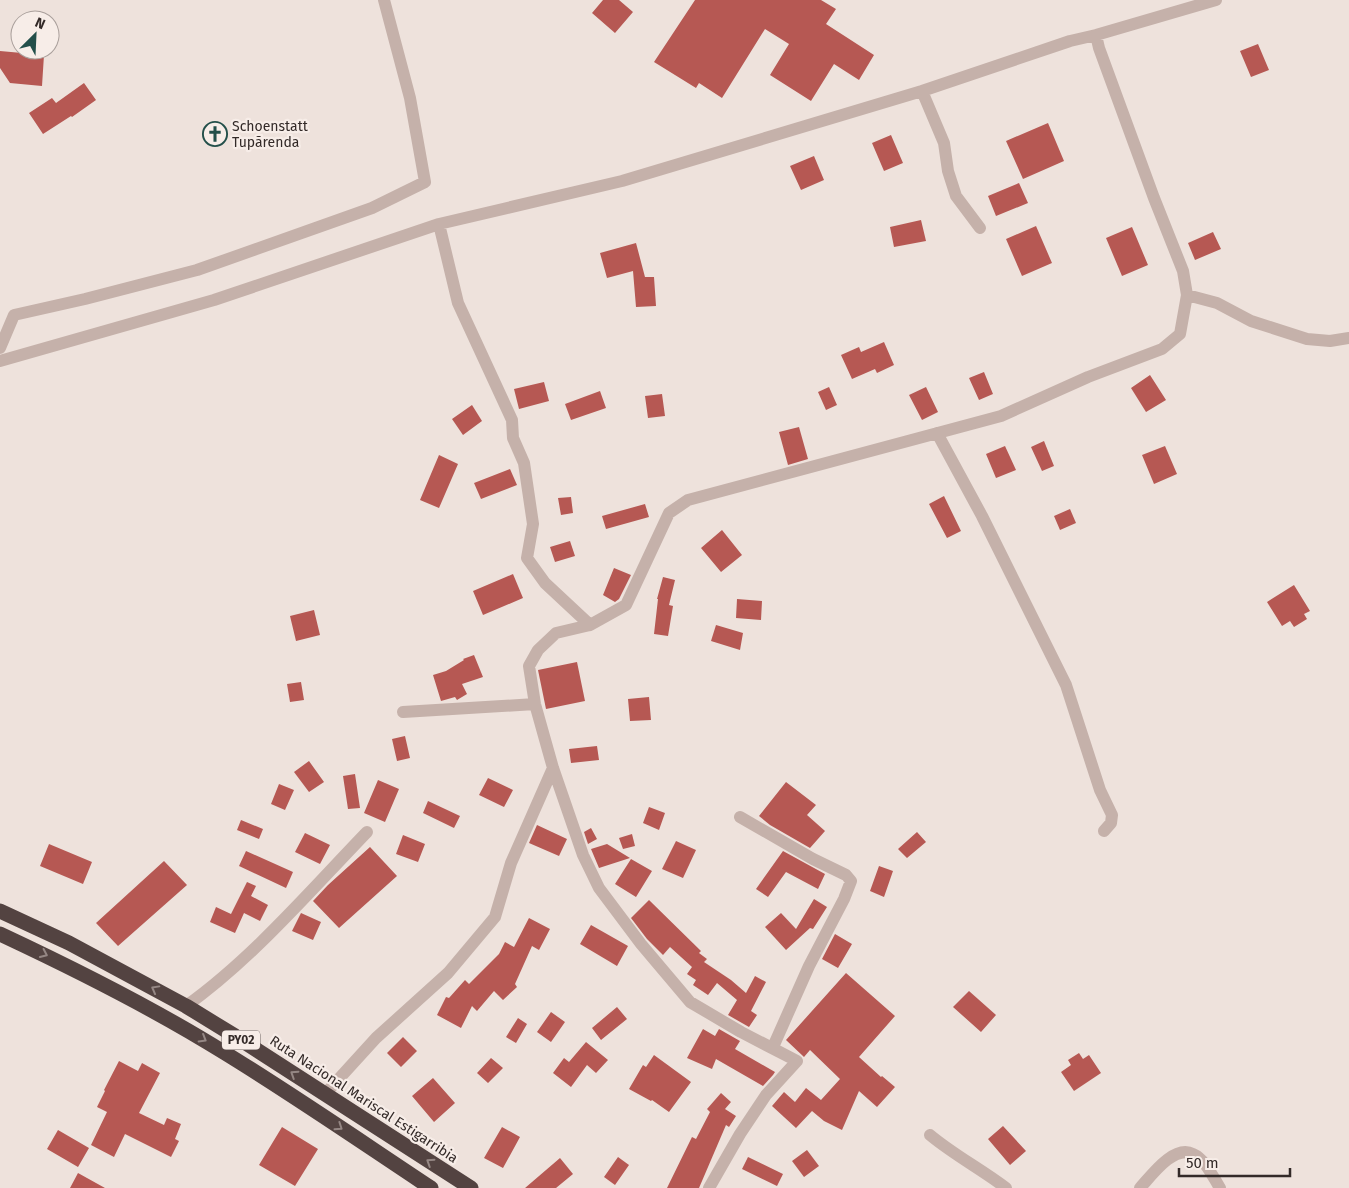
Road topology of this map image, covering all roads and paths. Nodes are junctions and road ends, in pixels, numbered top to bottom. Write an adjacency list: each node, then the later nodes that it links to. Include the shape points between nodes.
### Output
1 (384, 0): 9 (street, via 410,98 425,182 372,208 197,270 14,315)
2 (1216, 0): 3 (street)
3 (1096, 35): 4 (street); 7 (street, via 1183,270)
4 (922, 91): 5 (street, via 622,181); 6 (street, via 944,143 956,196)
5 (439, 224): 10 (street, via 214,300); 12 (street, via 458,303 512,420 513,438 524,463 533,524 527,558 545,583)
6 (980, 228)
7 (1187, 295): 8 (street, via 1217,303 1251,321 1307,339 1330,341); 11 (street, via 1180,334 1162,349 1000,416)
8 (1349, 338)
9 (0, 348)
10 (0, 361)
11 (937, 433): 12 (street, via 688,500 669,513 626,605); 17 (street, via 1066,685 1100,790 1112,815 1111,823)
12 (590, 626): 13 (street, via 556,633 538,650 529,666)
13 (536, 704): 14 (street); 15 (street)
14 (402, 712)
15 (553, 768): 22 (street, via 583,855 599,888 641,944 690,1002); 23 (street, via 511,863 495,917 448,973 376,1038)
16 (740, 817): 22 (street, via 846,874 852,881)
17 (1104, 831)
18 (366, 832): 21 (street, via 258,945 213,987)
19 (0, 911): 21 (highway, Ruta Nacional Mariscal Estigarribia / PY02, one-way to 19)
20 (0, 934): 25 (highway, PY02, one-way to 25, via 100,982 175,1023)
21 (186, 1006): 23 (highway, Ruta Nacional Mariscal Estigarribia / PY02, one-way to 21)
22 (773, 1047): 27 (street, via 797,1061 766,1095)
23 (325, 1094): 26 (highway, Ruta Nacional Mariscal Estigarribia / PY02, one-way to 23)
24 (930, 1135): 28 (street, via 950,1152)
25 (431, 1188)
26 (471, 1188)
27 (709, 1188)
28 (1006, 1188)
29 (1140, 1188): 30 (street, via 1163,1163 1184,1152 1199,1158)
30 (1220, 1188)

